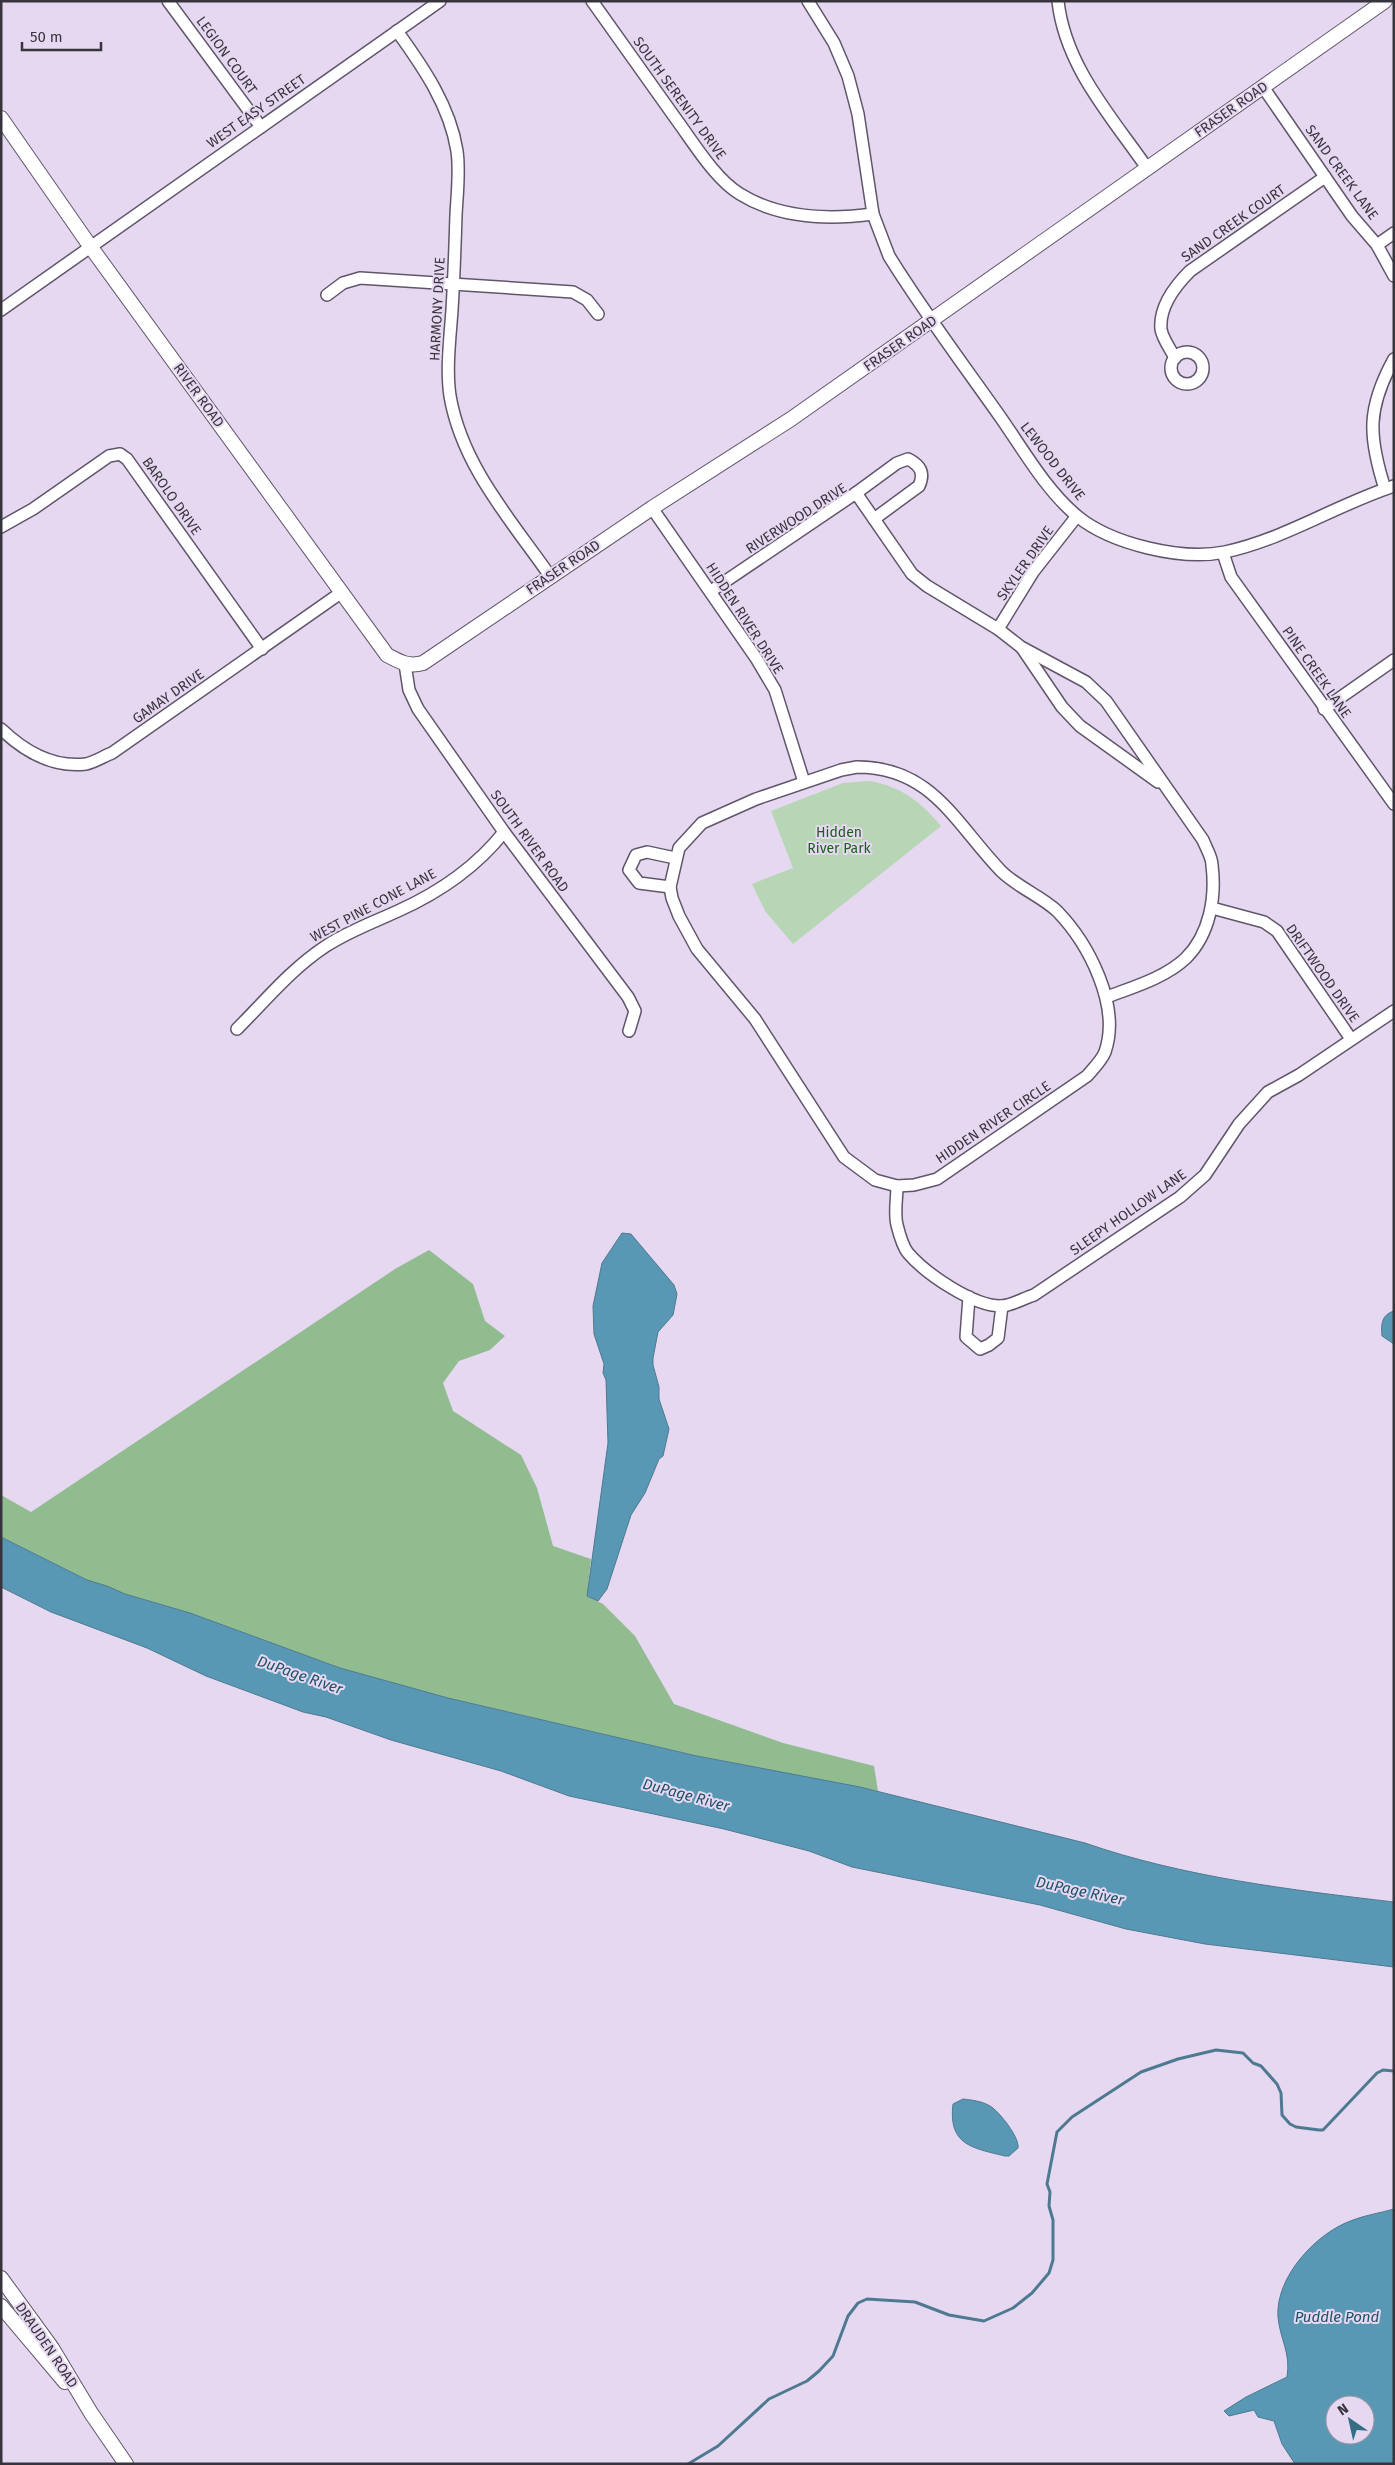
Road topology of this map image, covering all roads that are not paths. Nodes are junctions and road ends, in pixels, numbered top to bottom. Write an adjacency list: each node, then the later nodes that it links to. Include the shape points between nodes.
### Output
1 (168, 1): 10 (street, LEGION COURT)
2 (440, 1): 7 (street, WEST EASY STREET)
3 (592, 1): 13 (street, SOUTH SERENITY DRIVE, via 709,165 739,194 777,210 812,217)
4 (808, 1): 13 (street, LEWOOD DRIVE, via 834,43 848,76 858,114)
5 (1058, 1): 11 (street, via 1060,22 1082,76)
6 (1384, 1): 8 (street, FRASER ROAD)
7 (397, 30): 10 (street, WEST EASY STREET); 18 (street, HARMONY DRIVE, via 429,76 446,112 457,151)
8 (1263, 87): 11 (street, FRASER ROAD); 12 (street, SAND CREEK LANE)
9 (1, 118): 16 (street, RIVER ROAD)
10 (260, 127): 16 (street, WEST EASY STREET)
11 (1147, 168): 22 (street, FRASER ROAD)
12 (1325, 177): 15 (street, SAND CREEK LANE); 23 (street, SAND CREEK COURT, via 1190,271 1174,287 1165,307 1161,330)
13 (873, 214): 22 (street, LEWOOD DRIVE, via 889,256)
14 (1394, 234): 15 (street)
15 (1377, 245): 17 (street, SAND CREEK LANE)
16 (90, 246): 20 (street, WEST EASY STREET); 34 (street, RIVER ROAD)
17 (1394, 276)
18 (453, 283): 19 (street, via 360,278 343,283); 21 (street, via 573,292 587,300); 32 (street, HARMONY DRIVE, via 450,396 459,429 470,460)
19 (327, 295)
20 (1, 310)
21 (598, 314)
22 (932, 320): 27 (street, FRASER ROAD, via 791,419); 28 (street, LEWOOD DRIVE, via 1046,481)
23 (1175, 358)
24 (1394, 359): 25 (street, via 1382,380 1374,405 1373,423 1376,459)
25 (1389, 487): 31 (street, LEWOOD DRIVE, via 1258,543)
26 (856, 493): 29 (street, RIVERWOOD DRIVE); 29 (street, via 897,463 908,460 916,463 922,471 919,486); 33 (street, RIVERWOOD DRIVE)
27 (652, 508): 32 (street, FRASER ROAD); 33 (street, HIDDEN RIVER DRIVE)
28 (1077, 516): 31 (street, LEWOOD DRIVE, via 1101,532 1135,544 1163,551); 35 (street, SKYLER DRIVE, via 1033,572)
29 (874, 519): 35 (street, RIVERWOOD DRIVE, via 912,574 926,586)
30 (1, 527): 37 (street, BAROLO DRIVE, via 33,510 109,456 120,454 127,458)
31 (1223, 553): 40 (street, PINE CREEK LANE, via 1231,577)
32 (550, 576): 39 (street, FRASER ROAD, via 423,663)
33 (711, 591): 42 (street, HIDDEN RIVER DRIVE, via 774,690)
34 (342, 592): 37 (street, GAMAY DRIVE); 39 (street, RIVER ROAD, via 387,655)
35 (998, 628): 36 (street, RIVERWOOD DRIVE)
36 (1021, 647): 43 (street, RIVERWOOD DRIVE, via 1062,708 1080,726); 43 (street, RIVERWOOD DRIVE, via 1086,682 1106,701)
37 (262, 648): 41 (street, GAMAY DRIVE, via 112,753 88,764 63,764 38,756)
38 (1394, 660): 40 (street)
39 (405, 664): 45 (street, SOUTH RIVER ROAD, via 408,690 418,709)
40 (1324, 709): 44 (street, PINE CREEK LANE)
41 (1, 729)
42 (804, 782): 46 (street, HIDDEN RIVER CIRCLE, via 708,819 689,834); 49 (street, HIDDEN RIVER CIRCLE, via 841,770 873,767 908,777 921,785 1003,873 1055,910 1072,929)
43 (1164, 786): 48 (street, RIVERWOOD DRIVE, via 1203,840 1212,864)
44 (1394, 804)
45 (504, 832): 51 (street, WEST PINE CONE LANE, via 489,851 430,895 357,928 310,957 288,975); 52 (street, SOUTH RIVER ROAD, via 628,997 635,1011)
46 (675, 858): 47 (street, HIDDEN RIVER CIRCLE); 47 (street, via 647,852 636,855 629,870 639,883)
47 (670, 887): 54 (street, HIDDEN RIVER CIRCLE, via 679,916 697,949 755,1019 844,1157 875,1180)
48 (1212, 908): 49 (street, RIVERWOOD DRIVE, via 1204,931 1186,958 1158,977); 53 (street, DRIFTWOOD DRIVE, via 1264,922 1276,931)
49 (1107, 997): 54 (street, HIDDEN RIVER CIRCLE, via 1111,1026 1104,1054 1087,1076 937,1179)
50 (1394, 1010): 53 (street, SLEEPY HOLLOW LANE)
51 (237, 1029)
52 (629, 1031)
53 (1351, 1039): 56 (street, SLEEPY HOLLOW LANE, via 1268,1092 1239,1124 1205,1175 1180,1197 1034,1295)
54 (897, 1186): 55 (street, via 896,1223 908,1252 940,1281)
55 (969, 1297): 56 (street); 56 (street, via 966,1337 980,1349 998,1338)
56 (1002, 1306)
57 (1, 2278): 59 (street, DRAUDEN ROAD, via 52,2348)
58 (1, 2306): 59 (street, DRAUDEN ROAD)
59 (91, 2414): 60 (street, DRAUDEN ROAD)
60 (126, 2464)

